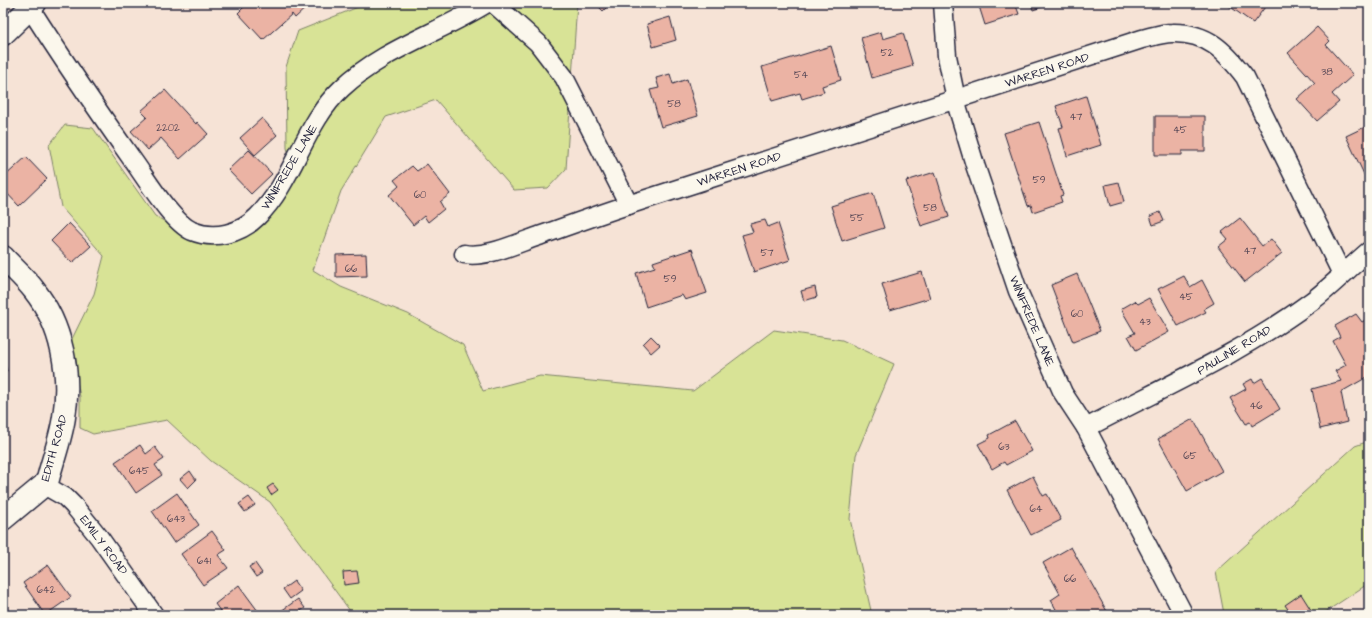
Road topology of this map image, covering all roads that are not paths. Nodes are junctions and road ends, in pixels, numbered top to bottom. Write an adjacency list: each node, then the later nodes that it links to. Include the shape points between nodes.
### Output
1 (487, 3): 4 (street, WINIFREDE LANE, via 368,66 341,89 324,109 267,208 247,226 230,234 211,236 192,231 183,225 162,202 76,80)
2 (493, 3): 7 (street, via 538,43 564,77)
3 (943, 3): 6 (street, WINIFREDE LANE, via 947,56)
4 (32, 6): 5 (street)
5 (3, 34)
6 (956, 99): 7 (street, WARREN ROAD); 11 (street, WARREN ROAD, via 1171,32 1192,34 1211,41 1228,55 1245,77); 12 (street, WINIFREDE LANE, via 975,165 1018,291 1064,393)
7 (629, 205): 9 (street, WARREN ROAD, via 498,250)
8 (1369, 251): 11 (street, PAULINE ROAD)
9 (464, 254)
10 (3, 257): 13 (street, EDITH ROAD, via 34,290 45,307 61,343 65,362 64,417 48,479)
11 (1342, 274): 12 (street, PAULINE ROAD, via 1312,301 1256,338 1188,377)
12 (1086, 428): 16 (street, WINIFREDE LANE)
13 (44, 485): 14 (street, EDITH ROAD); 15 (street, EMILY ROAD, via 65,497 74,506 100,537)
14 (3, 519)
15 (154, 615)
16 (1184, 615)

